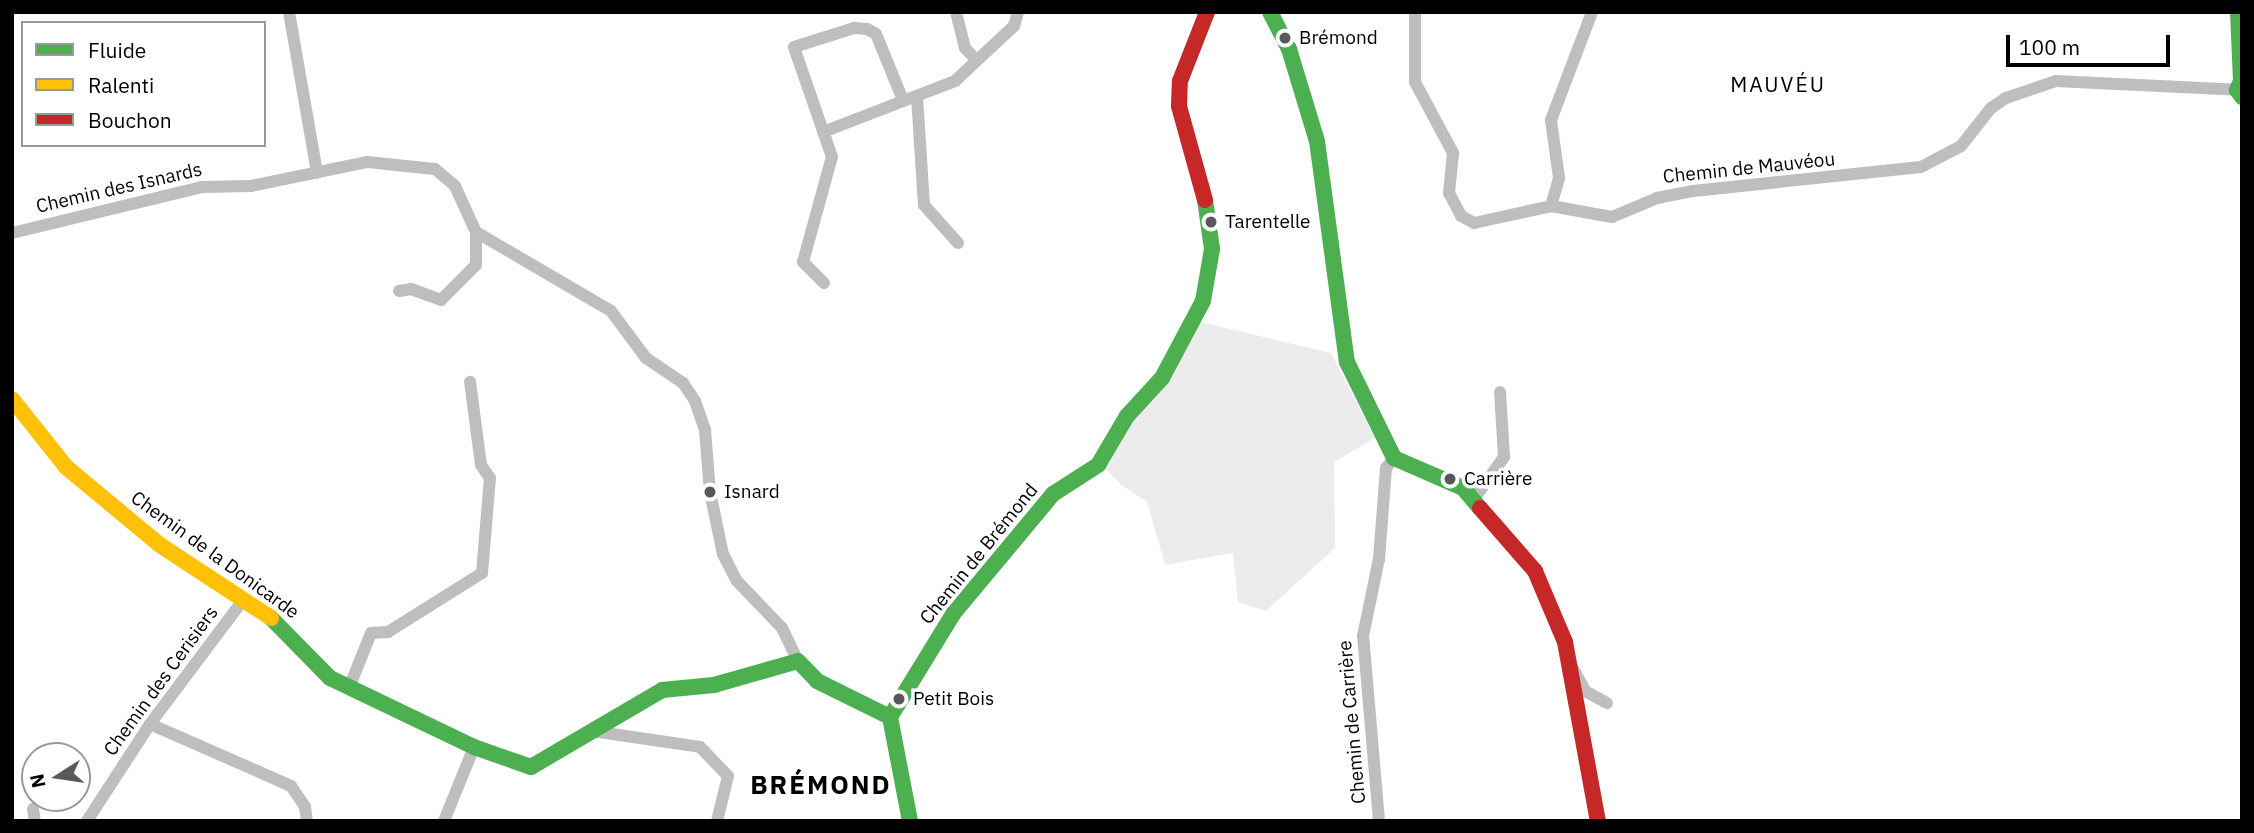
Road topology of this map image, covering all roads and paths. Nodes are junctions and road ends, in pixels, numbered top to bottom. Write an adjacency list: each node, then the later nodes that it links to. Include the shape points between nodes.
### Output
1 (289, 12): 16 (street)
2 (956, 12): 11 (street, via 965,48)
3 (1018, 12): 11 (street, via 1014,26)
4 (1207, 12): 10 (street, Chemin de Brémond)
5 (1213, 12): 10 (street, Chemin de Brémond)
6 (1270, 12): 26 (street, via 1289,50 1317,141 1337,269 1343,348)
7 (1415, 12): 17 (street, Chemin de Mauvéou, via 1415,82 1453,153 1449,193 1461,216 1474,223)
8 (1592, 12): 17 (street, via 1550,120 1559,178)
9 (2238, 12): 12 (street)
10 (1198, 27): 33 (street, Chemin de Brémond, via 1180,81 1179,106 1211,222 1212,249 1203,301 1162,378 1128,416 1098,465 1053,494 970,594 912,676)
11 (976, 60): 13 (street, via 955,81)
12 (2240, 87): 17 (street, Chemin de Mauvéou, via 2056,81 2006,98 1991,108 1961,146 1921,167 1693,191 1657,198 1612,217)
13 (917, 97): 14 (street); 20 (street, via 924,205)
14 (903, 100): 15 (street); 15 (street, via 876,34 867,29 854,28 800,44 793,55)
15 (823, 132): 21 (street, via 832,157 803,262)
16 (317, 173): 18 (street, Chemin des Isnards, via 386,161 435,169 455,186); 19 (street, Chemin des Isnards, via 251,186 202,187)
17 (1551, 206)
18 (476, 232): 22 (street, via 476,265 441,300 411,289); 29 (street, via 611,311 646,358 683,383 705,430 710,492 723,554 737,581 782,628)
19 (12, 233)
20 (958, 243)
21 (824, 284)
22 (398, 291)
23 (470, 382): 31 (street, via 481,465 490,478 482,573 388,632 371,633)
24 (1500, 393): 27 (street, via 1504,457)
25 (12, 399): 28 (street, Chemin de la Donicarde, via 65,467 160,545)
26 (1394, 458): 27 (street, via 1450,479); 42 (street, Chemin de Carrière, via 1385,468 1378,559 1363,636)
27 (1474, 499): 30 (street, via 1535,571 1558,615)
28 (244, 599): 31 (street, Chemin de la Donicarde, via 279,623 330,678); 34 (street, Chemin des Cerisiers)
29 (798, 661): 33 (street, via 817,681); 35 (street, Chemin de la Donicarde, via 715,685 662,690)
30 (1572, 666): 32 (street); 32 (street, via 1585,691 1606,703)
31 (349, 688): 36 (street, Chemin de la Donicarde)
32 (1581, 712): 43 (street)
33 (890, 717): 41 (street)
34 (150, 724): 37 (street, Chemin des Cerisiers); 38 (street, via 291,786 305,807)
35 (592, 731): 36 (street, Chemin de la Donicarde, via 531,766); 40 (street, via 700,747 728,776)
36 (474, 747): 39 (street)
37 (87, 821)
38 (307, 821)
39 (444, 821)
40 (717, 821)
41 (910, 821)
42 (1379, 821)
43 (1598, 821)

